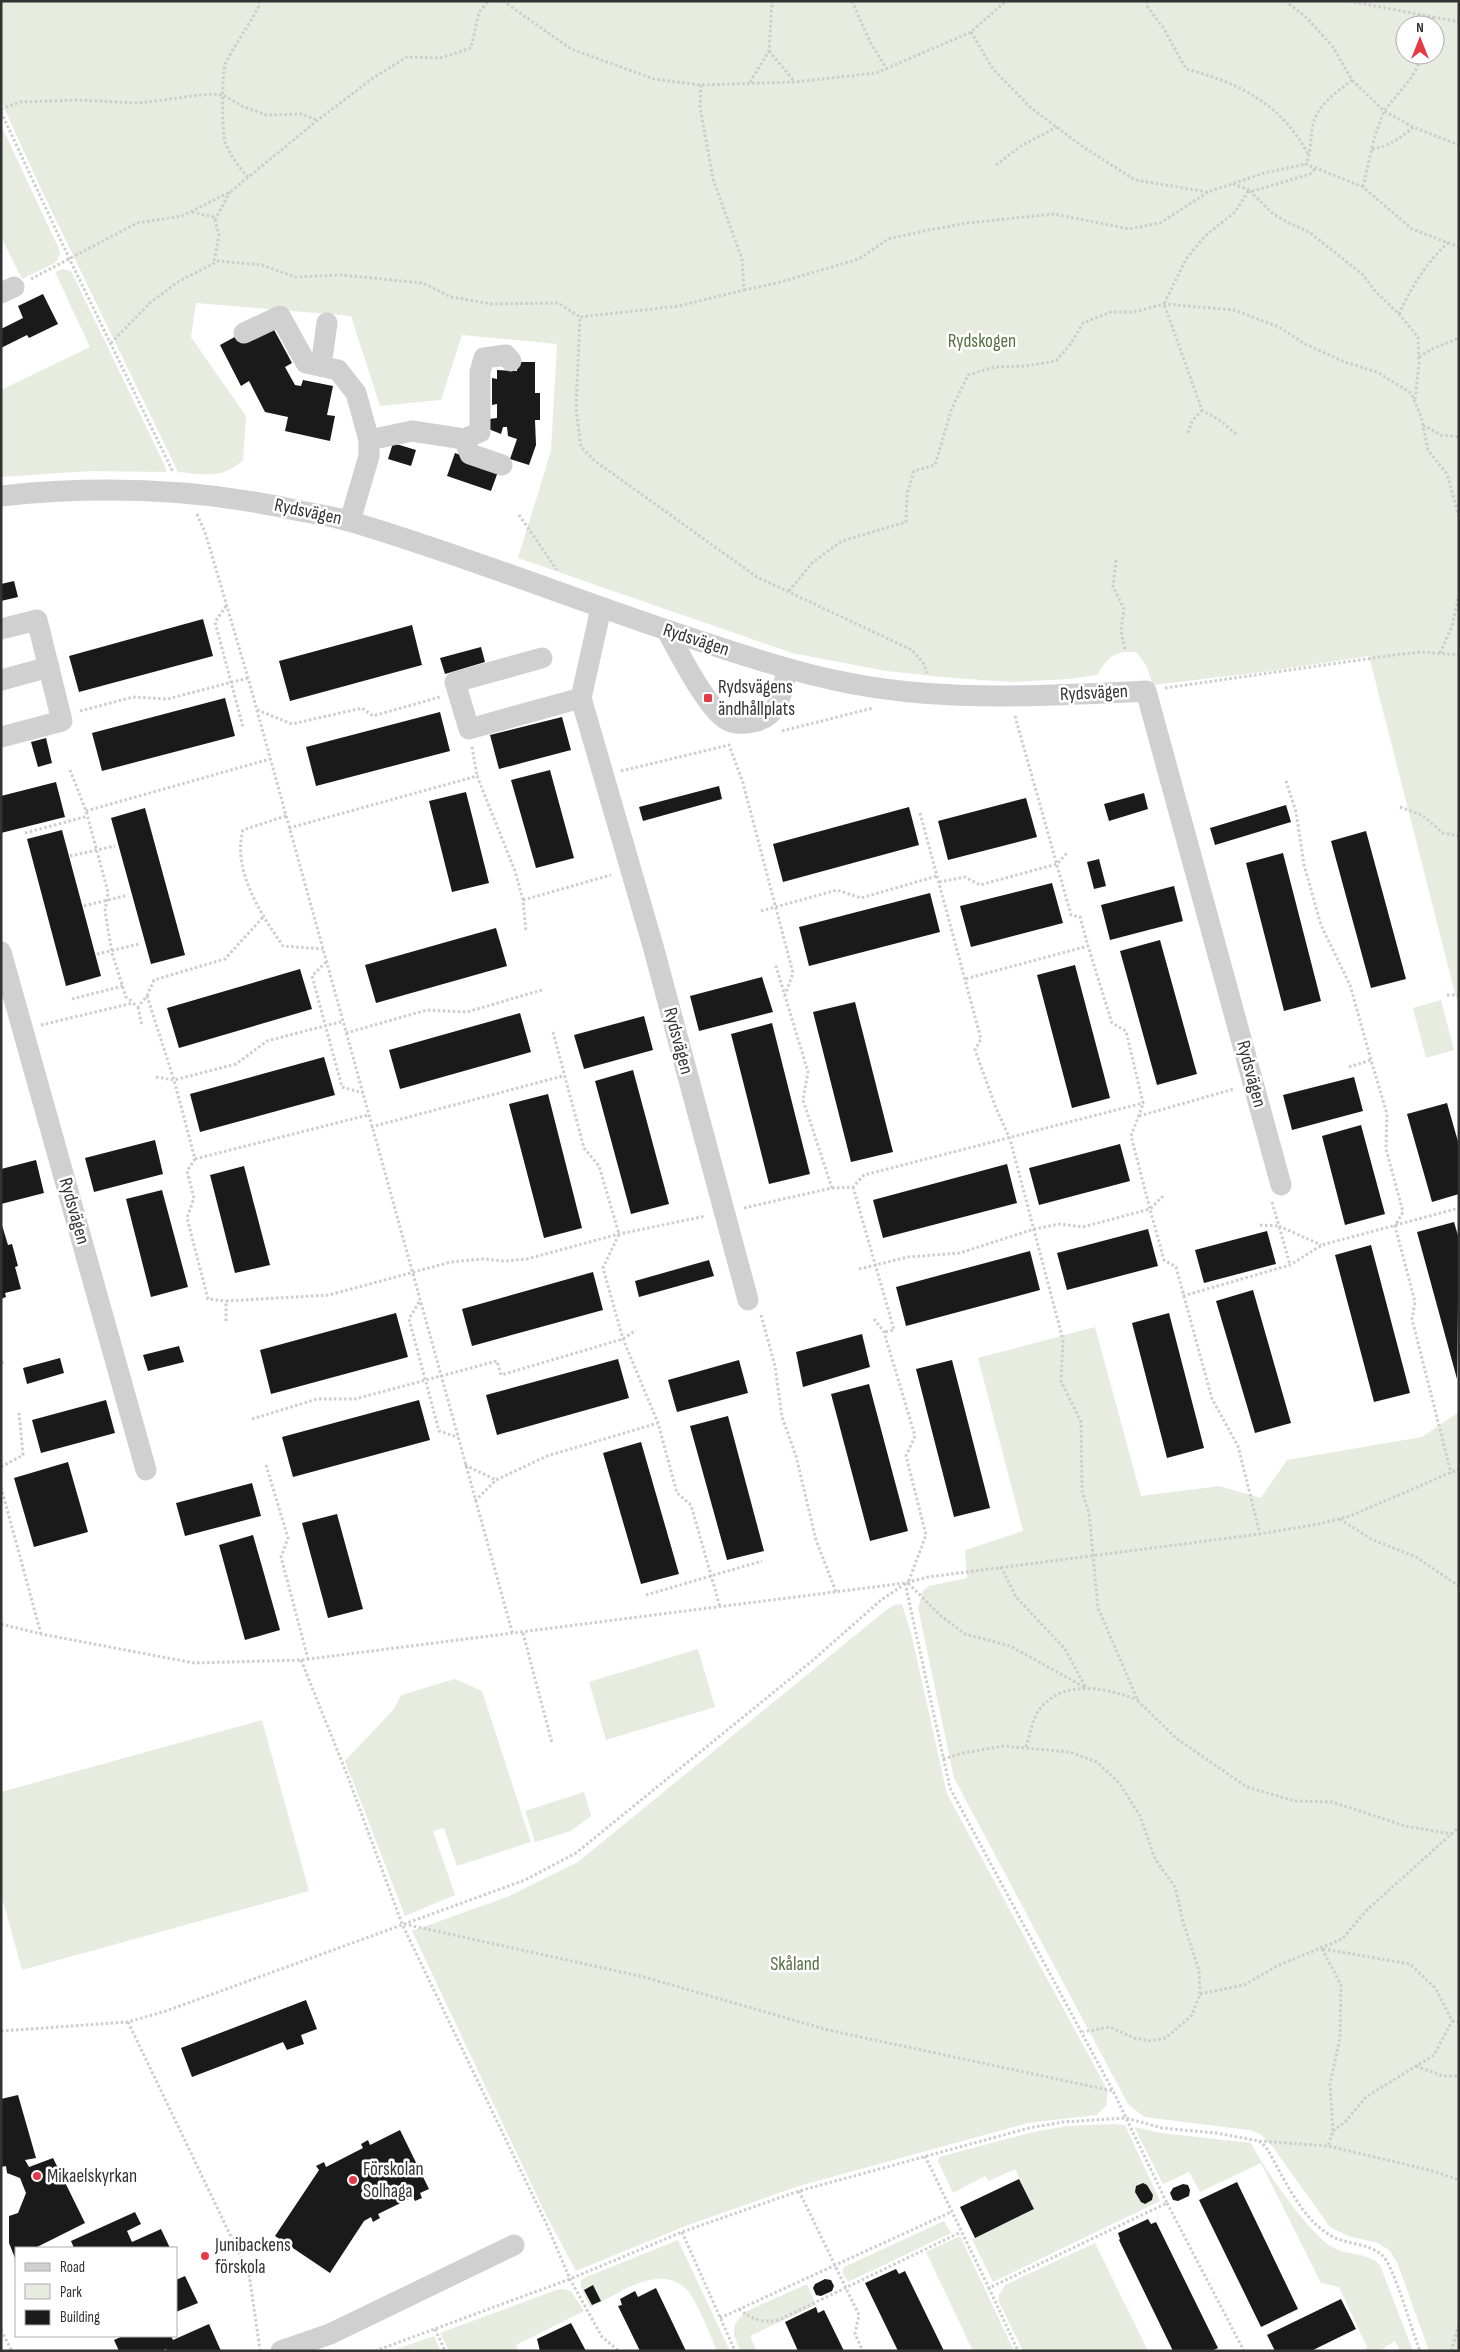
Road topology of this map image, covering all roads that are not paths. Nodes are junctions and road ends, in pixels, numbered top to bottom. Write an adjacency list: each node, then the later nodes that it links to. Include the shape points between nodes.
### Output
1 (327, 322): 4 (street)
2 (244, 333): 4 (street, via 280,316 306,363)
3 (511, 362): 5 (street, via 506,355 484,358 480,372 480,432)
4 (321, 366): 6 (street, via 338,370 356,393)
5 (464, 439): 6 (street, via 412,431); 7 (street, via 470,454)
6 (369, 440): 9 (street, via 369,456)
7 (502, 465)
8 (1, 496): 9 (street, Rydsvägen, via 90,490 184,493 265,503)
9 (350, 521): 10 (street, Rydsvägen)
10 (601, 608): 12 (street, Rydsvägen); 17 (street, Rydsvägen)
11 (1, 629): 14 (street, via 37,620)
12 (667, 631): 15 (street, Rydsvägen); 15 (street, via 719,714 736,723 759,721 774,711 780,702)
13 (542, 658): 17 (street, via 455,682 469,729)
14 (49, 667): 16 (street); 18 (street, via 62,721)
15 (787, 669): 20 (street, Rydsvägen, via 836,681 945,695 1006,697 1146,691)
16 (1, 680)
17 (581, 698): 21 (street, Rydsvägen)
18 (1, 738)
19 (1, 952): 22 (street, Rydsvägen)
20 (1281, 1185)
21 (748, 1300)
22 (146, 1470)
23 (514, 2245): 24 (street, via 330,2334)
24 (281, 2351)

